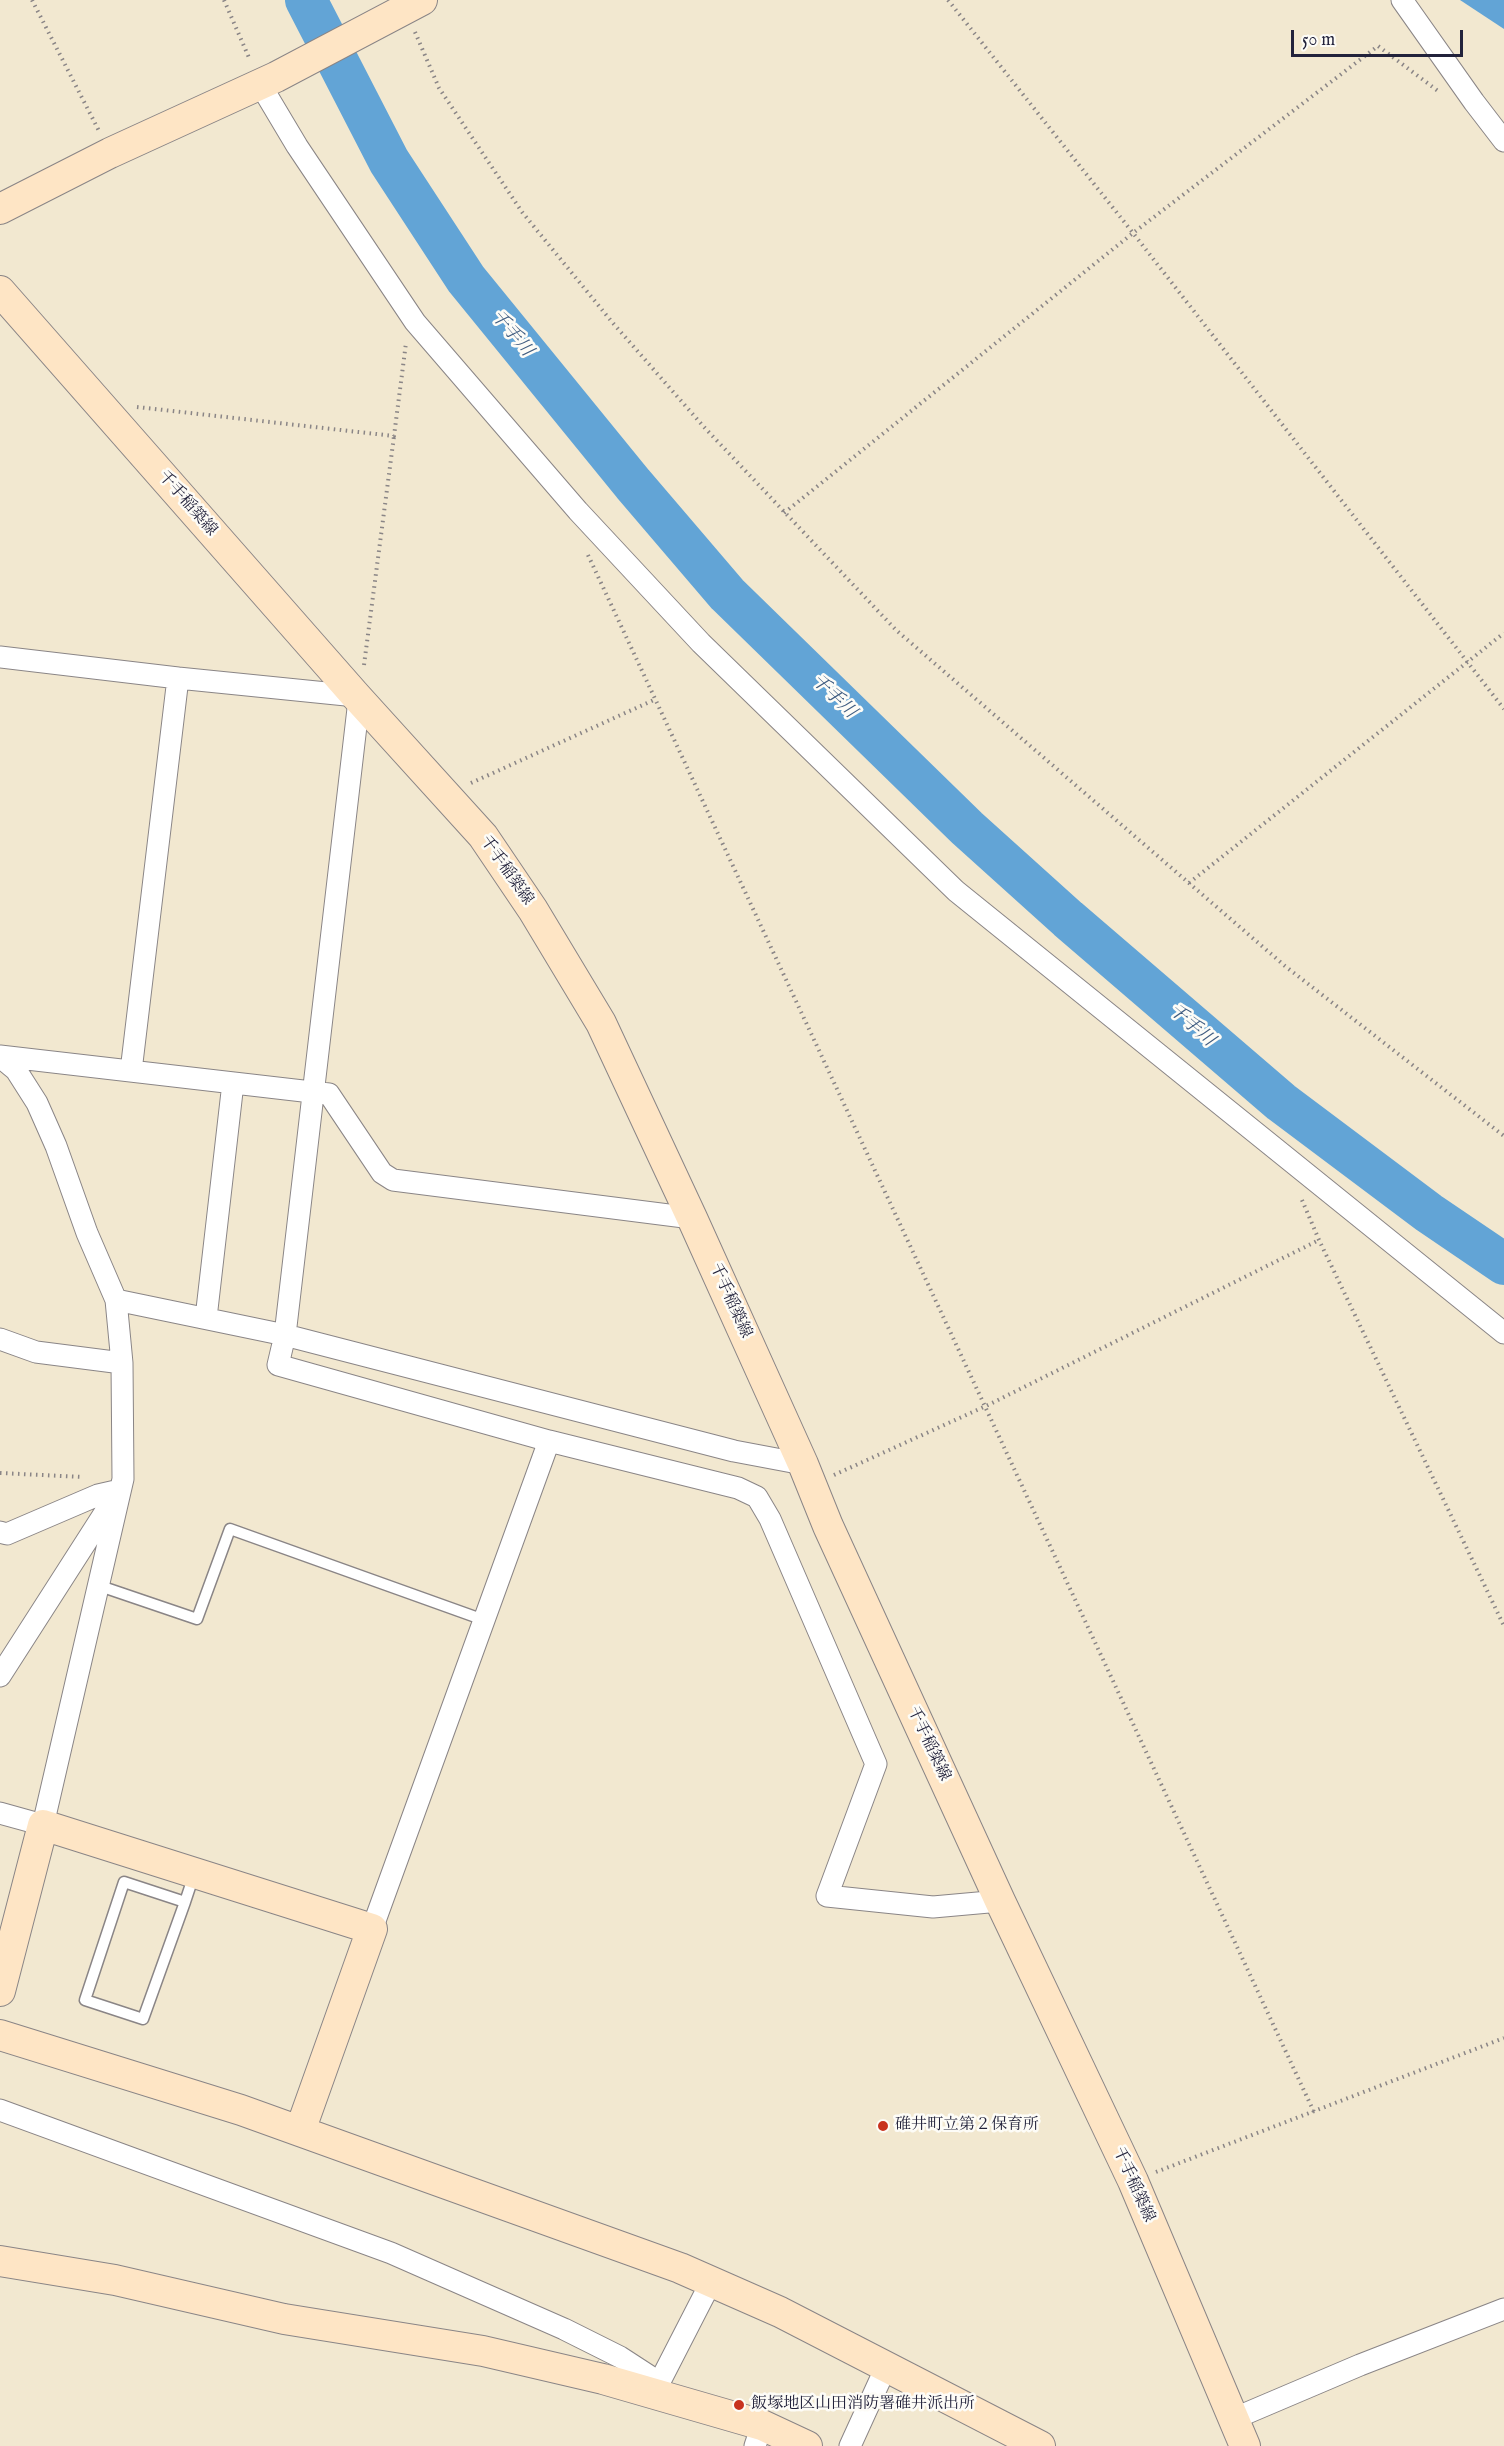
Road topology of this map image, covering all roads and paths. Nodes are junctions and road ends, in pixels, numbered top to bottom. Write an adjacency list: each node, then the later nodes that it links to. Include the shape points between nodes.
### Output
1 (32, 0): 9 (path)
2 (224, 0): 6 (path)
3 (948, 0): 11 (path)
4 (1402, 0): 7 (street)
5 (406, 9): 6 (street); 16 (path, via 439,88 522,212 612,322)
6 (268, 80): 9 (street); 13 (street, via 297,146)
7 (1474, 102): 8 (street); 11 (path, via 1452,103 1378,46)
8 (1504, 141)
9 (110, 153): 10 (street)
10 (0, 209)
11 (1133, 233): 16 (path); 20 (path)
12 (0, 291): 14 (street, 千手稲築線)
13 (410, 314): 15 (path); 35 (street, via 578,511 701,643 956,891)
14 (98, 402): 15 (path); 22 (street, 千手稲築線)
15 (394, 436): 22 (path)
16 (784, 513): 26 (path, via 896,630)
17 (586, 550): 23 (path)
18 (1504, 633): 20 (path)
19 (0, 657): 21 (street)
20 (1467, 661): 24 (path); 26 (path)
21 (178, 678): 22 (street); 28 (street)
22 (358, 698): 25 (street, 千手稲築線); 30 (street)
23 (656, 699): 25 (path); 39 (path)
24 (1504, 709)
25 (446, 795): 32 (street, 千手稲築線, via 489,845 601,1023)
26 (1188, 883): 31 (path, via 1285,966)
27 (0, 1057): 28 (street); 33 (street, via 16,1070 37,1103)
28 (131, 1071): 29 (street)
29 (233, 1083): 30 (street); 34 (street)
30 (314, 1092): 32 (street, via 329,1094 382,1173 393,1180); 36 (street)
31 (1504, 1137)
32 (692, 1218): 42 (street, 千手稲築線)
33 (116, 1300): 34 (street); 38 (street)
34 (206, 1318): 36 (street)
35 (1504, 1333)
36 (285, 1335): 40 (street, via 279,1365); 42 (street, via 734,1451)
37 (0, 1339): 38 (street, via 36,1352)
38 (122, 1363): 43 (street)
39 (986, 1406): 42 (path); 47 (path, via 1319,1240); 59 (path)
40 (549, 1441): 46 (street); 52 (street, via 738,1488 757,1497 876,1764 827,1896 933,1908)
41 (0, 1473): 43 (path)
42 (807, 1475): 52 (street, 千手稲築線)
43 (121, 1485): 44 (street, via 7,1534); 45 (street); 48 (street)
44 (0, 1532)
45 (97, 1585): 46 (lane, via 196,1619 230,1529); 50 (street)
46 (484, 1620): 54 (street)
47 (1504, 1626)
48 (0, 1676)
49 (0, 1813): 50 (street)
50 (43, 1825): 51 (street); 55 (street)
51 (195, 1872): 53 (lane); 54 (street)
52 (1000, 1901): 61 (street, 千手稲築線)
53 (185, 1902): 53 (lane, via 143,2019 85,2000 124,1882)
54 (372, 1929): 60 (street)
55 (0, 1991)
56 (0, 2035): 60 (street)
57 (1504, 2038): 59 (path)
58 (0, 2110): 66 (street, via 391,2253 620,2356)
59 (1314, 2112): 61 (path)
60 (300, 2131): 63 (street)
61 (1133, 2181): 67 (street, 千手稲築線)
62 (0, 2261): 66 (street, via 115,2280 284,2319 483,2351)
63 (711, 2282): 65 (street, via 780,2312); 66 (street)
64 (1504, 2309): 67 (street)
65 (886, 2367): 70 (street); 71 (street)
66 (657, 2388): 68 (street)
67 (1233, 2419): 72 (street, 千手稲築線)
68 (758, 2435): 69 (street)
69 (807, 2446)
70 (850, 2446)
71 (1040, 2446)
72 (1245, 2446)

